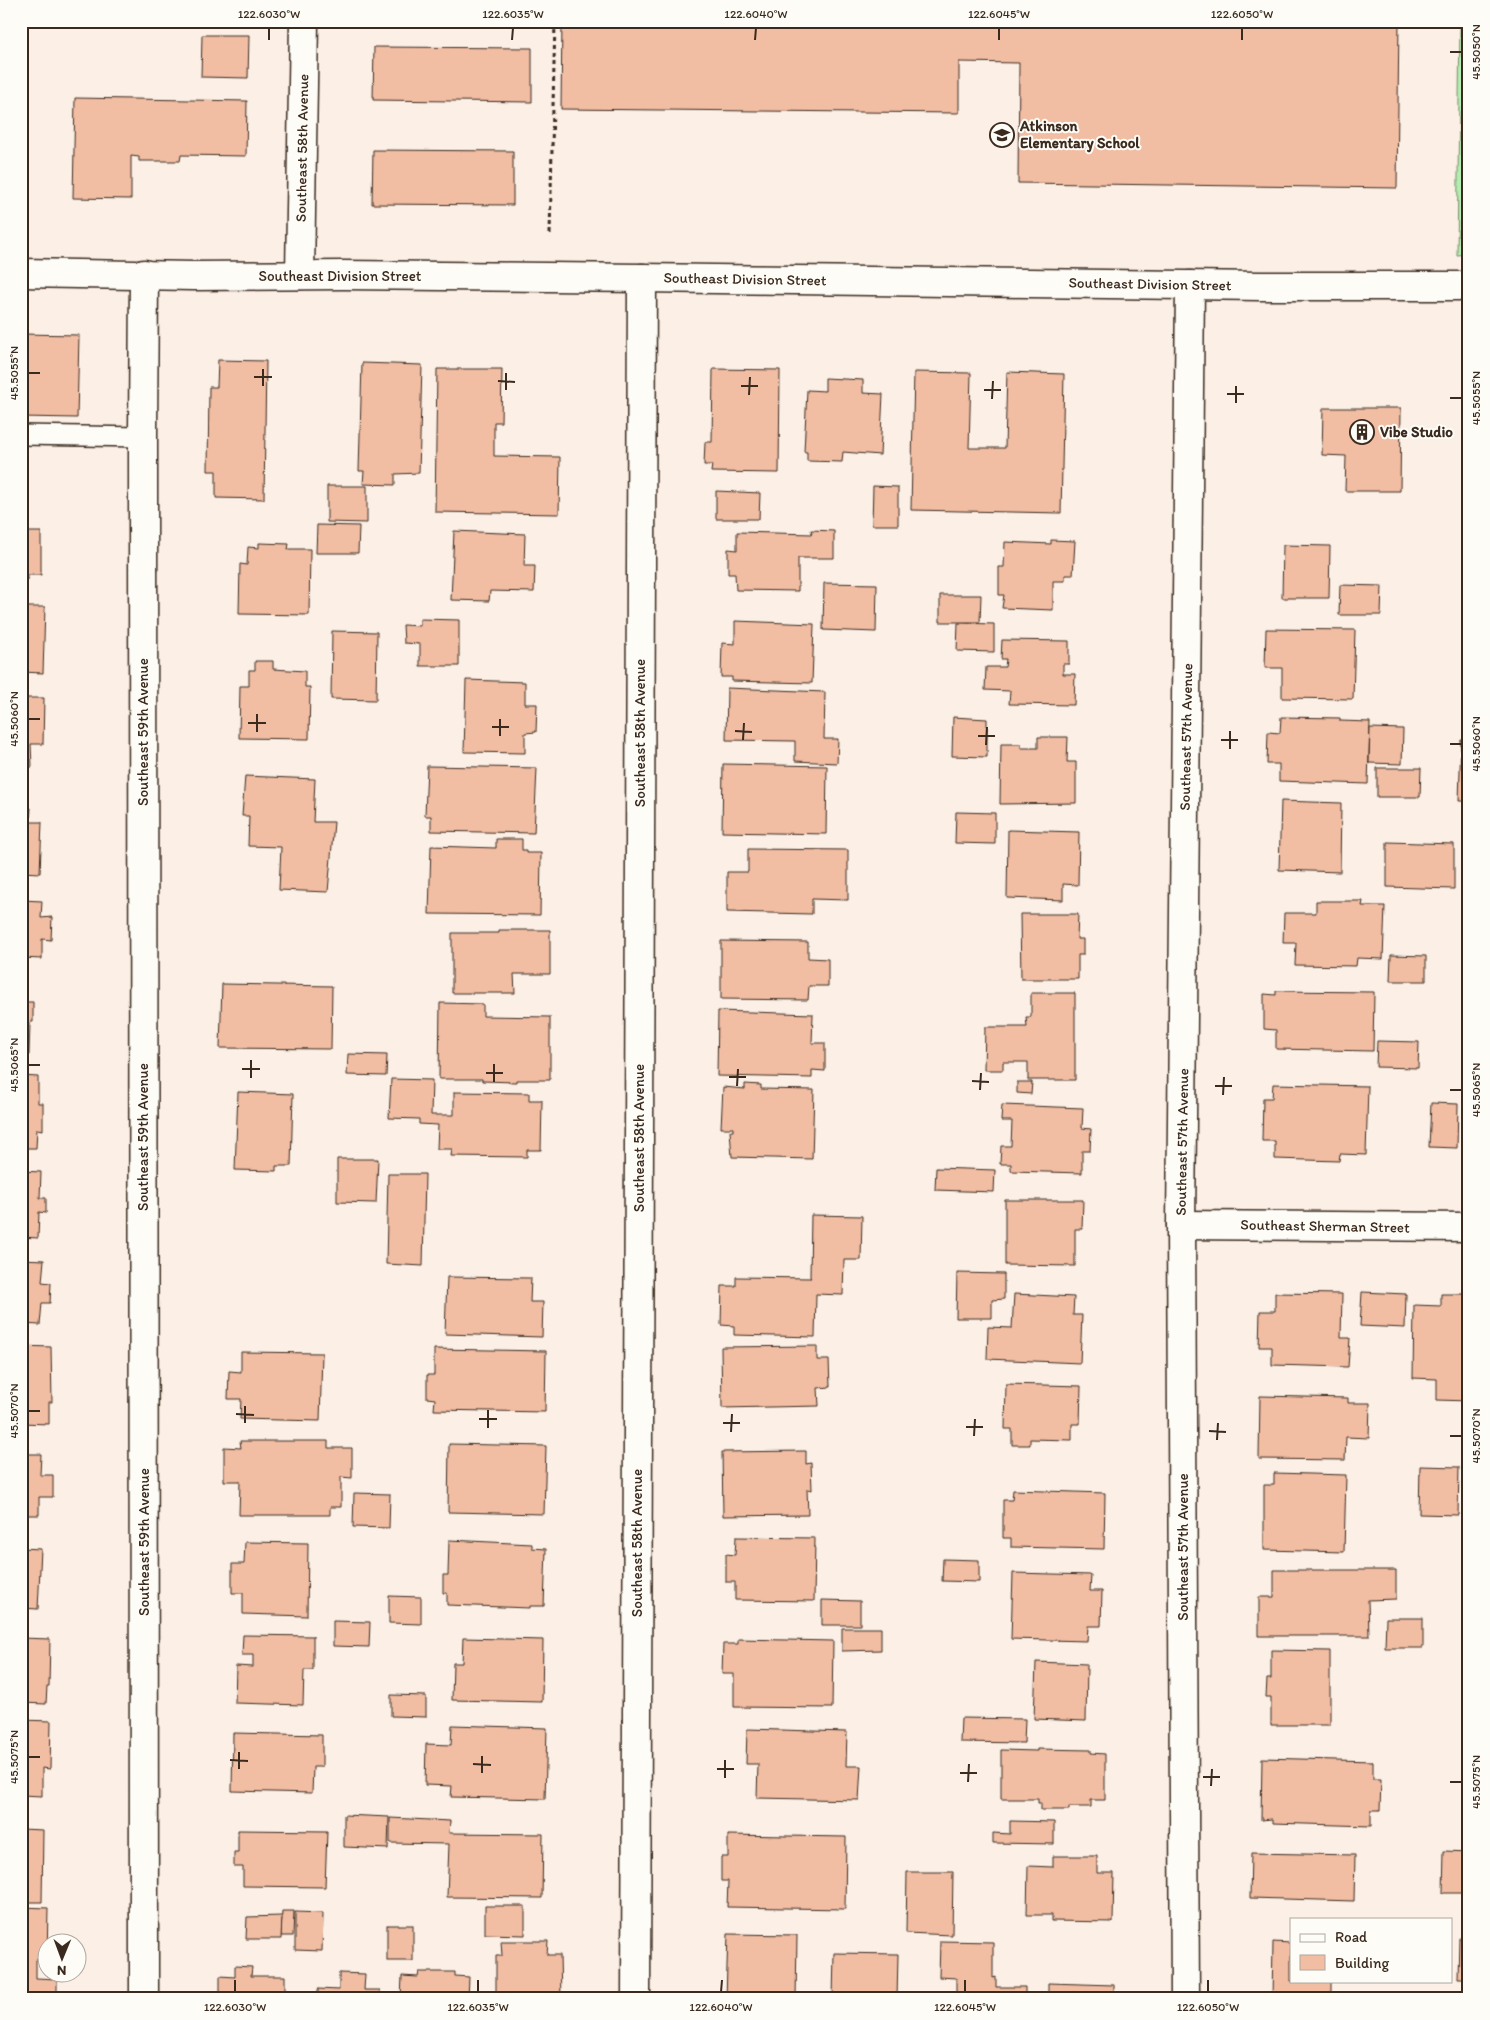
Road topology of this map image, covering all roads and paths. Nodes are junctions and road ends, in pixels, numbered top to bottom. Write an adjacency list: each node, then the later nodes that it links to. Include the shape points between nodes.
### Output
1 (304, 21): 6 (street, Southeast 58th Avenue)
2 (555, 21): 3 (path)
3 (550, 234)
4 (21, 273): 5 (street, Southeast Division Street)
5 (144, 274): 6 (street, Southeast Division Street); 11 (street, Southeast 59th Avenue)
6 (300, 275): 7 (street, Southeast Division Street)
7 (642, 278): 8 (street, Southeast Division Street); 15 (street, Southeast 58th Avenue)
8 (1190, 285): 9 (street, Southeast Division Street); 12 (street, Southeast 57th Avenue)
9 (1469, 286)
10 (21, 435): 11 (lane)
11 (142, 438): 14 (street, Southeast 59th Avenue)
12 (1181, 1225): 13 (street, Southeast Sherman Street); 16 (street, Southeast 57th Avenue)
13 (1469, 1227)
14 (144, 1999)
15 (636, 1999)
16 (1185, 1999)

